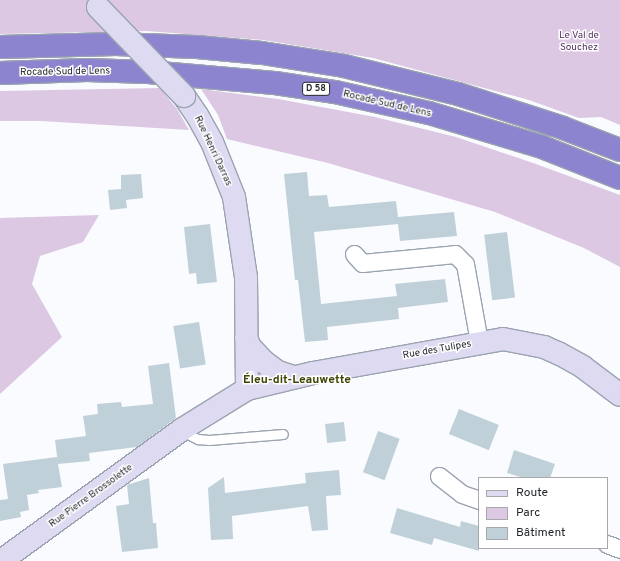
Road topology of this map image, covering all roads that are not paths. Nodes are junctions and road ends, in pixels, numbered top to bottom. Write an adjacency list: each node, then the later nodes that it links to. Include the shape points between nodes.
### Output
1 (95, 4): 7 (street, Rue Henri Darras, bridge, via 184,96 212,142 234,197 246,277)
2 (0, 47): 4 (highway, via 116,44 197,47 262,53 344,66 458,94 563,128)
3 (0, 73): 5 (highway, Rocade Sud de Lens / D 58, via 87,70 148,72 275,83 335,92 429,113 542,147)
4 (620, 150)
5 (620, 178)
6 (354, 254): 8 (street, Rue des Tulipes, via 362,263 455,254 465,264)
7 (246, 338): 9 (street, via 250,347 264,362); 10 (street, Rue Henri Darras)
8 (479, 342): 9 (street, Rue des Tulipes); 11 (street, via 503,339 544,347 583,367)
9 (293, 378): 10 (street, Rue des Tulipes)
10 (247, 389): 12 (street, Rue Pierre Brossolette)
11 (620, 395)
12 (181, 430): 13 (lane, via 198,439 209,440); 18 (street, Rue Pierre Brossolette)
13 (283, 434)
14 (439, 476): 15 (street, via 462,494)
15 (478, 500)
16 (608, 544): 17 (street)
17 (620, 549)
18 (1, 561)

